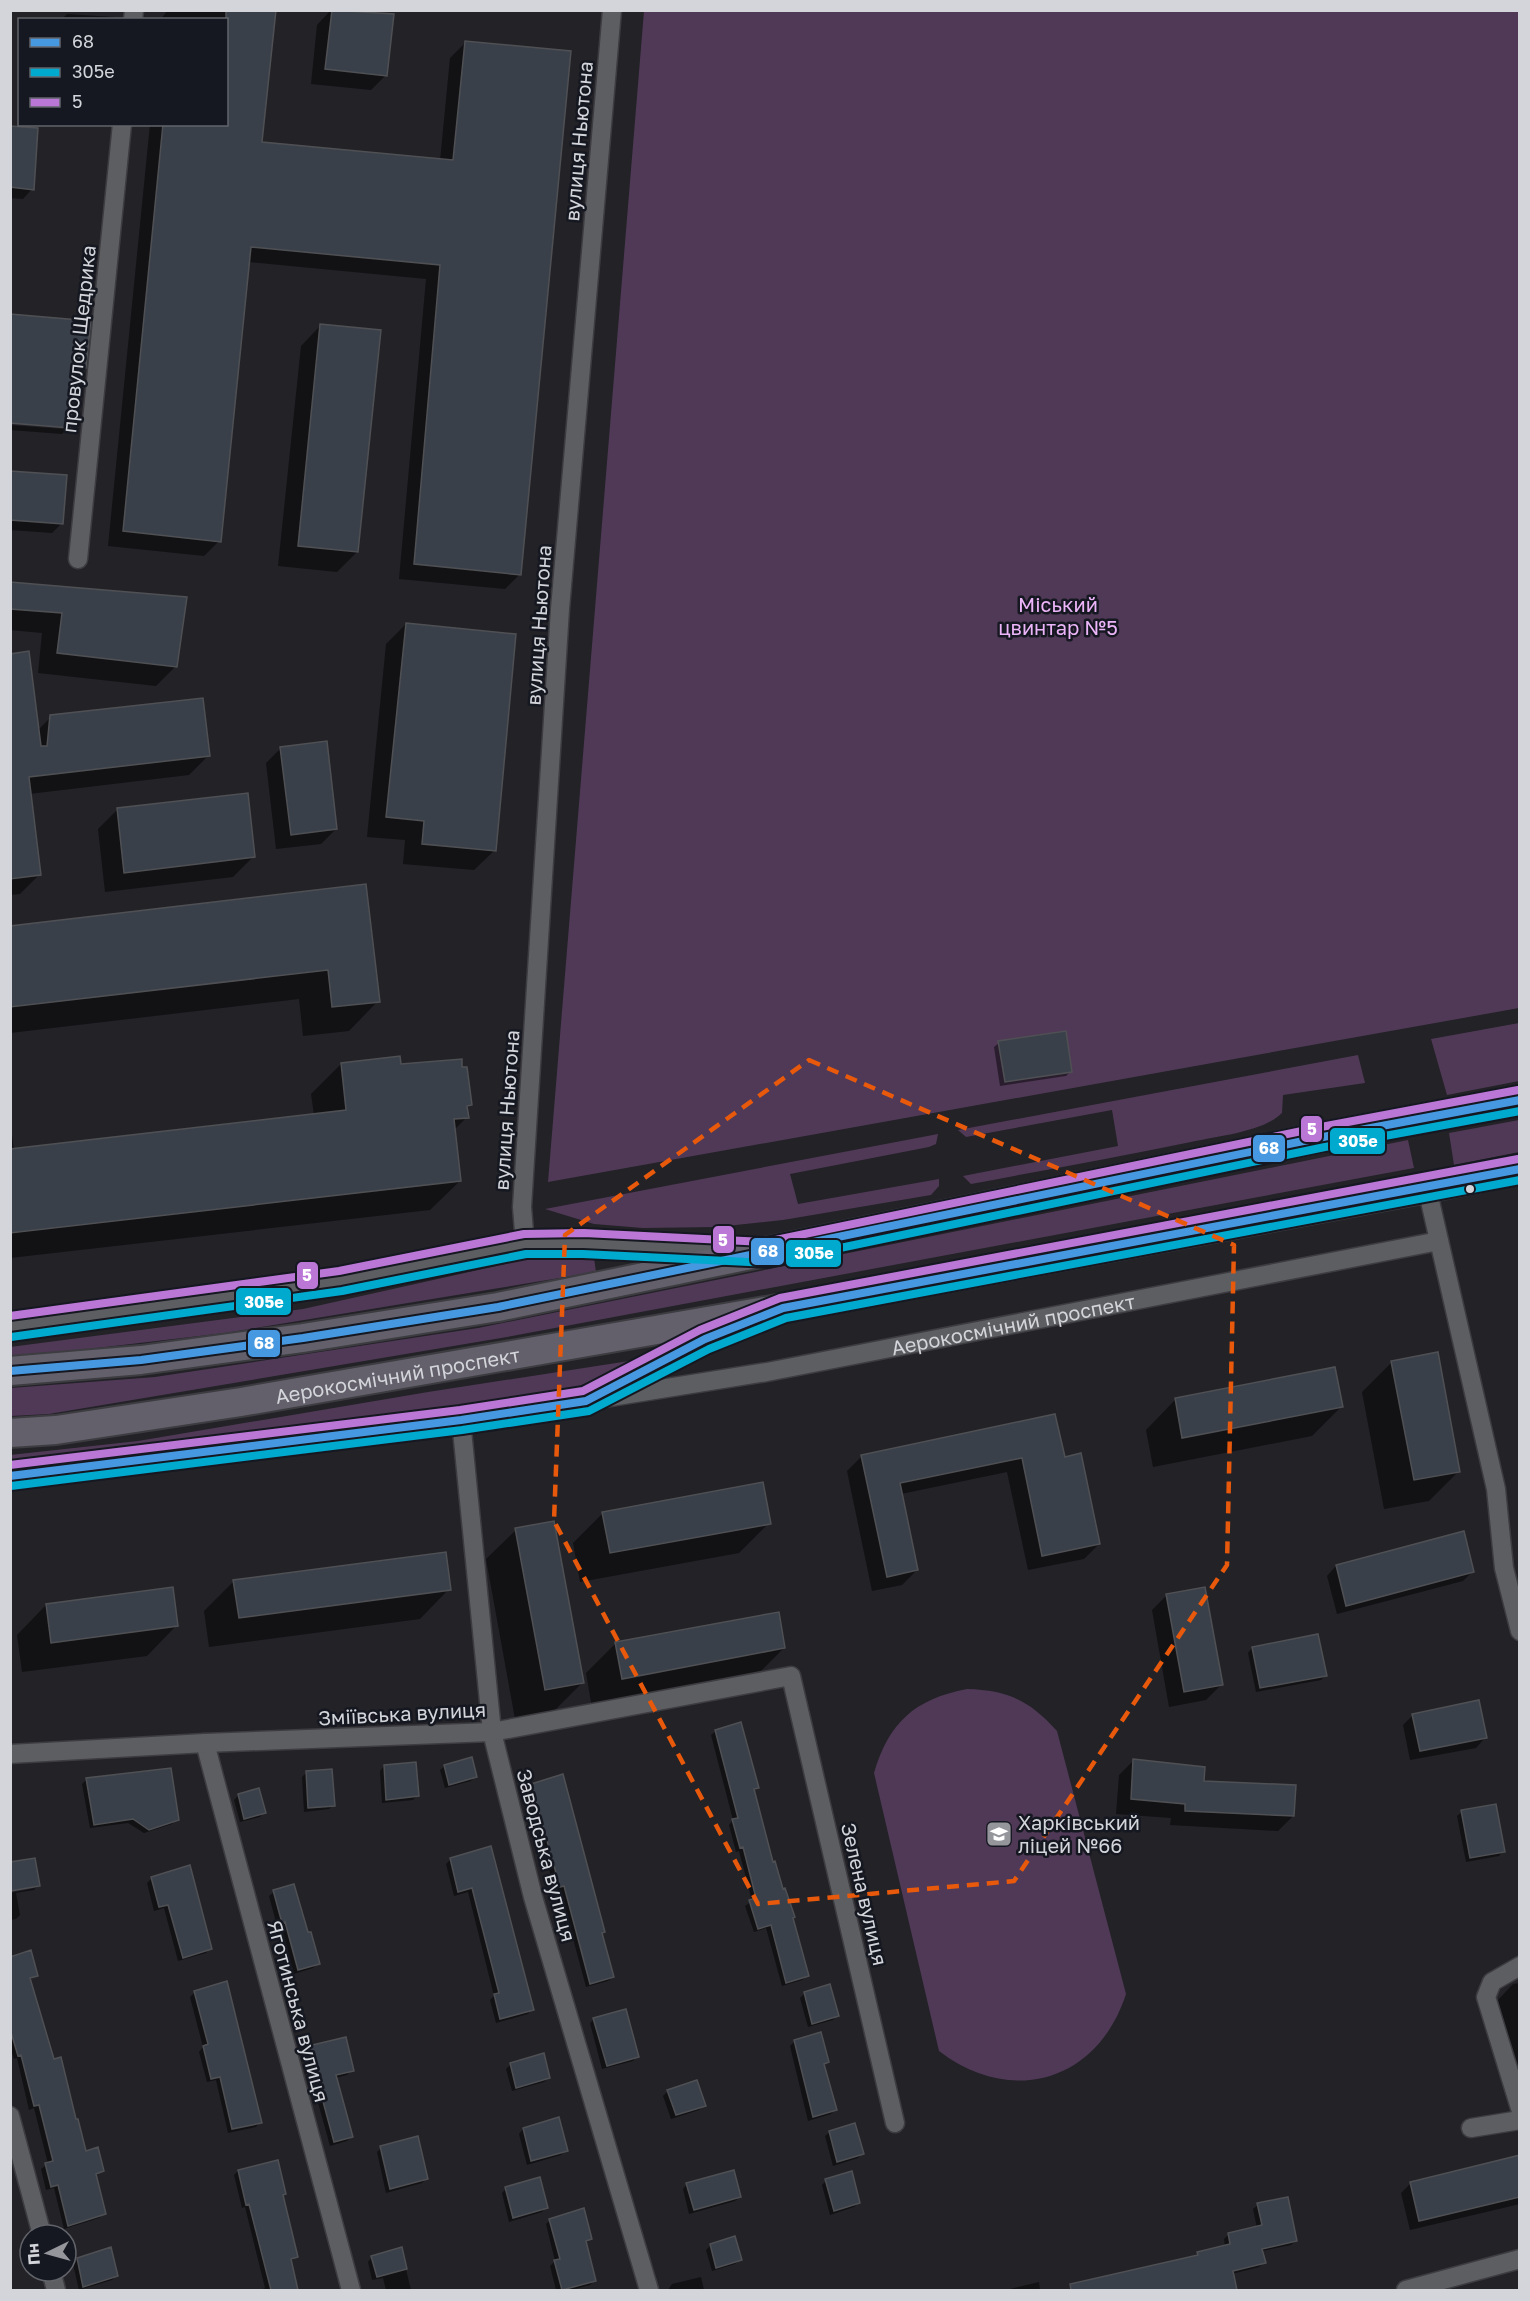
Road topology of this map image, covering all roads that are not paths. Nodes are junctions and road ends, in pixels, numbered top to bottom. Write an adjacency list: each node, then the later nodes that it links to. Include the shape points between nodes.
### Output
1 (612, 10): 8 (street, вулиця Ньютона, via 560,609 522,1207)
2 (123, 126): 3 (street, провулок Щедрика)
3 (78, 559)
4 (1520, 1101): 9 (main road, via 1323,1137)
5 (1520, 1169): 6 (main road, Аерокосмічний проспект)
6 (1427, 1188): 7 (street); 10 (main road, Аерокосмічний проспект)
7 (1439, 1241): 13 (street, Аерокосмічний проспект, via 766,1372); 17 (street)
8 (525, 1244): 9 (street, via 583,1243); 11 (street, via 341,1281)
9 (767, 1253): 12 (main road, via 498,1307 303,1338 141,1360)
10 (783, 1308): 13 (street, Аерокосмічний проспект, via 705,1339); 15 (main road, Аерокосмічний проспект, via 241,1402 56,1430)
11 (10, 1327)
12 (10, 1371)
13 (586, 1401): 14 (street, Аерокосмічний проспект)
14 (461, 1420): 16 (street, Аерокосмічний проспект); 20 (street, Заводська вулиця)
15 (10, 1433)
16 (10, 1476)
17 (1512, 1566): 18 (street)
18 (1520, 1631)
19 (791, 1676): 20 (street, Зміївська вулиця); 27 (street, Зелена вулиця)
20 (492, 1732): 21 (street, Зміївська вулиця); 32 (street, Заводська вулиця, via 533,1897)
21 (205, 1743): 22 (street, Зміївська вулиця); 31 (street, Яготинська вулиця)
22 (10, 1754)
23 (1520, 1966): 24 (street, via 1492,1982 1486,1997)
24 (1520, 2108)
25 (10, 2116): 29 (street)
26 (1520, 2120): 28 (street)
27 (895, 2123)
28 (1472, 2128)
29 (39, 2223)
30 (1520, 2259): 33 (street)
31 (351, 2290)
32 (649, 2290)
33 (1406, 2290)

